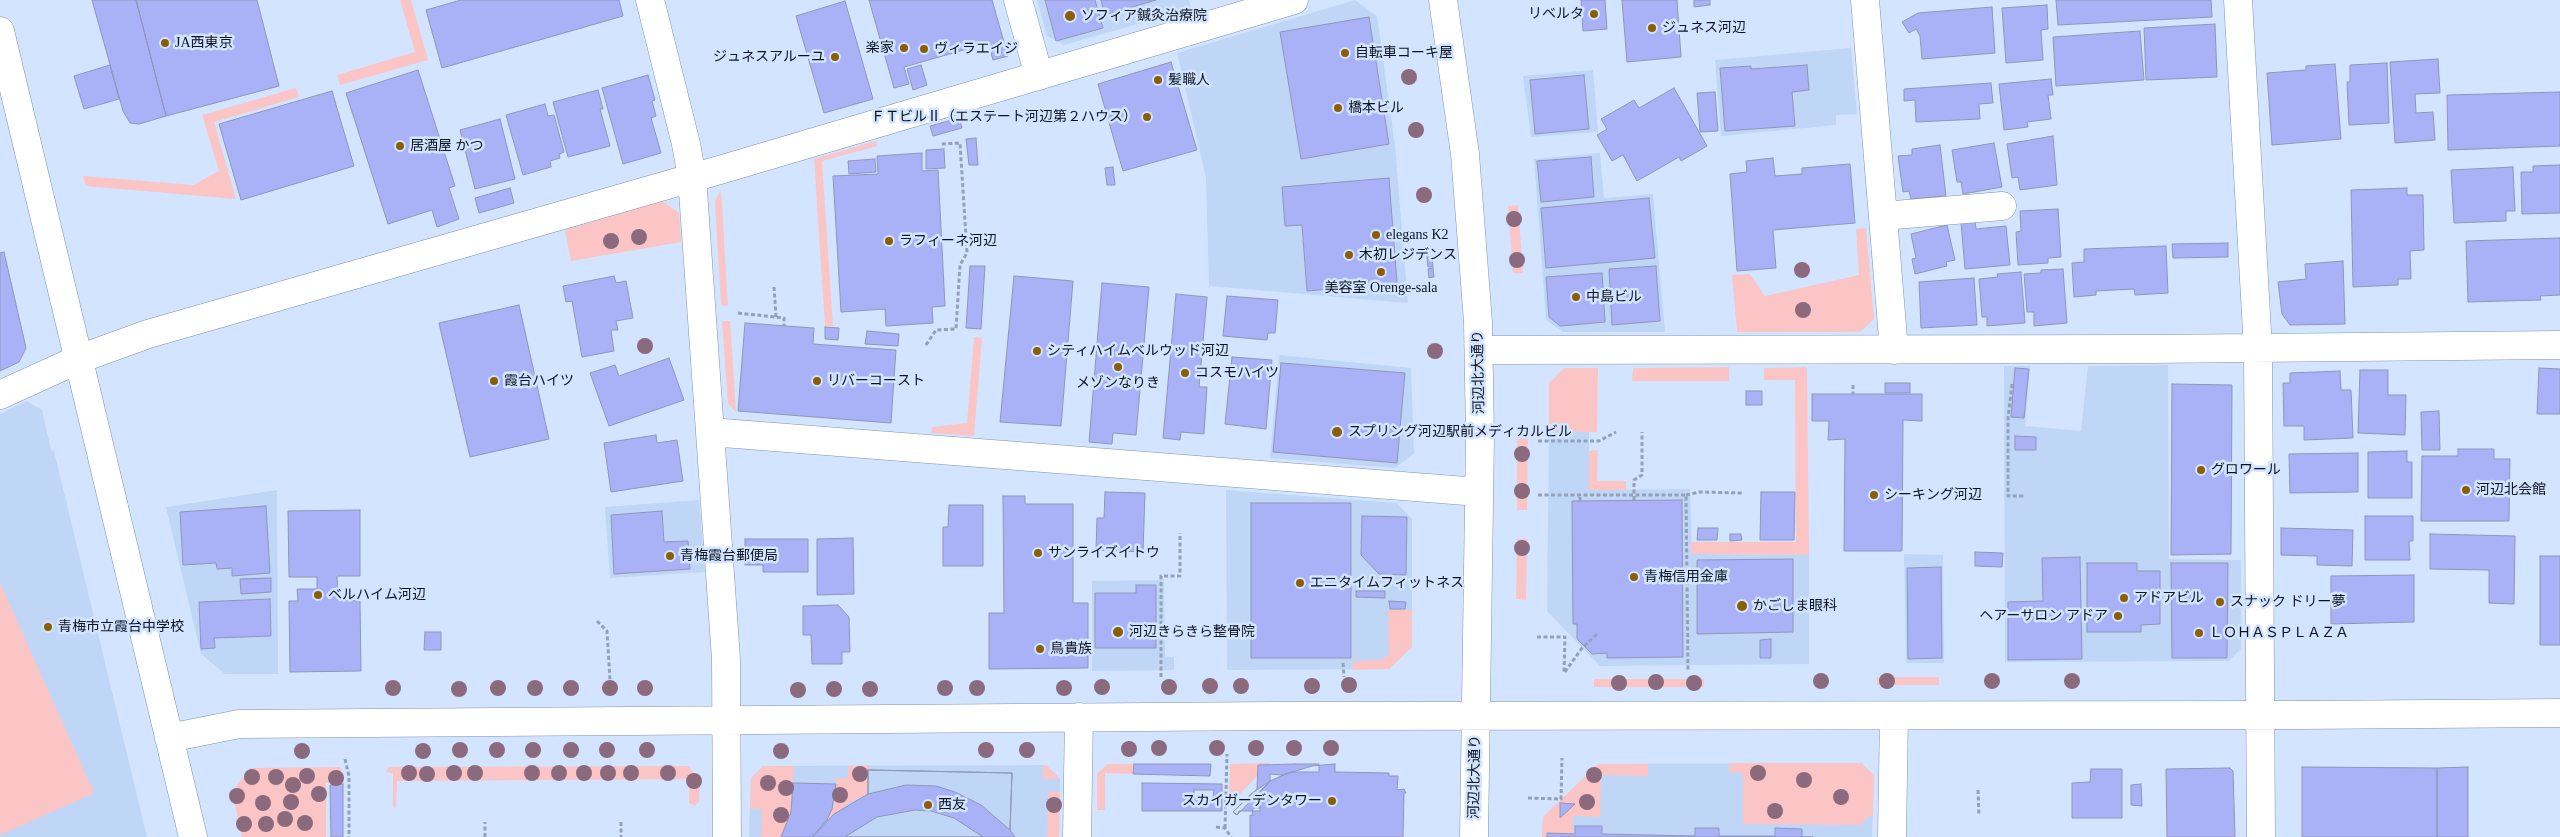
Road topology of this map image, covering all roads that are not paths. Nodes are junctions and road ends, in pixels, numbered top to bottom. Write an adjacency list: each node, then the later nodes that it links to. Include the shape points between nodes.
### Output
1 (650, 0): 9 (street)
2 (1018, 0): 8 (street)
3 (1294, 0): 8 (street)
4 (1443, 0): 14 (street, 河辺北大通り, via 1465,154)
5 (1865, 0): 11 (street)
6 (2238, 0): 13 (street)
7 (0, 31): 16 (street)
8 (1039, 76): 9 (street)
9 (692, 177): 16 (street, via 148,334); 18 (street)
10 (2002, 206): 11 (street)
11 (1883, 216): 15 (street)
12 (2560, 345): 13 (street)
13 (2258, 349): 15 (street); 21 (street)
14 (1479, 350): 15 (street); 19 (street, 河辺北大通り)
15 (1894, 350)
16 (80, 359): 17 (street); 26 (street)
17 (0, 395)
18 (710, 432): 19 (street); 25 (street)
19 (1479, 492): 22 (street, 河辺北大通り)
20 (2560, 712): 21 (street)
21 (2261, 715): 23 (street); 32 (street)
22 (1476, 716): 23 (street); 24 (street); 30 (street, 河辺北大通り)
23 (1894, 716): 31 (street)
24 (1079, 717): 25 (street); 29 (street)
25 (728, 719): 26 (street, via 239,724); 28 (street)
26 (169, 738): 27 (street)
27 (193, 837)
28 (727, 837)
29 (1077, 837)
30 (1474, 837)
31 (1892, 837)
32 (2261, 837)

